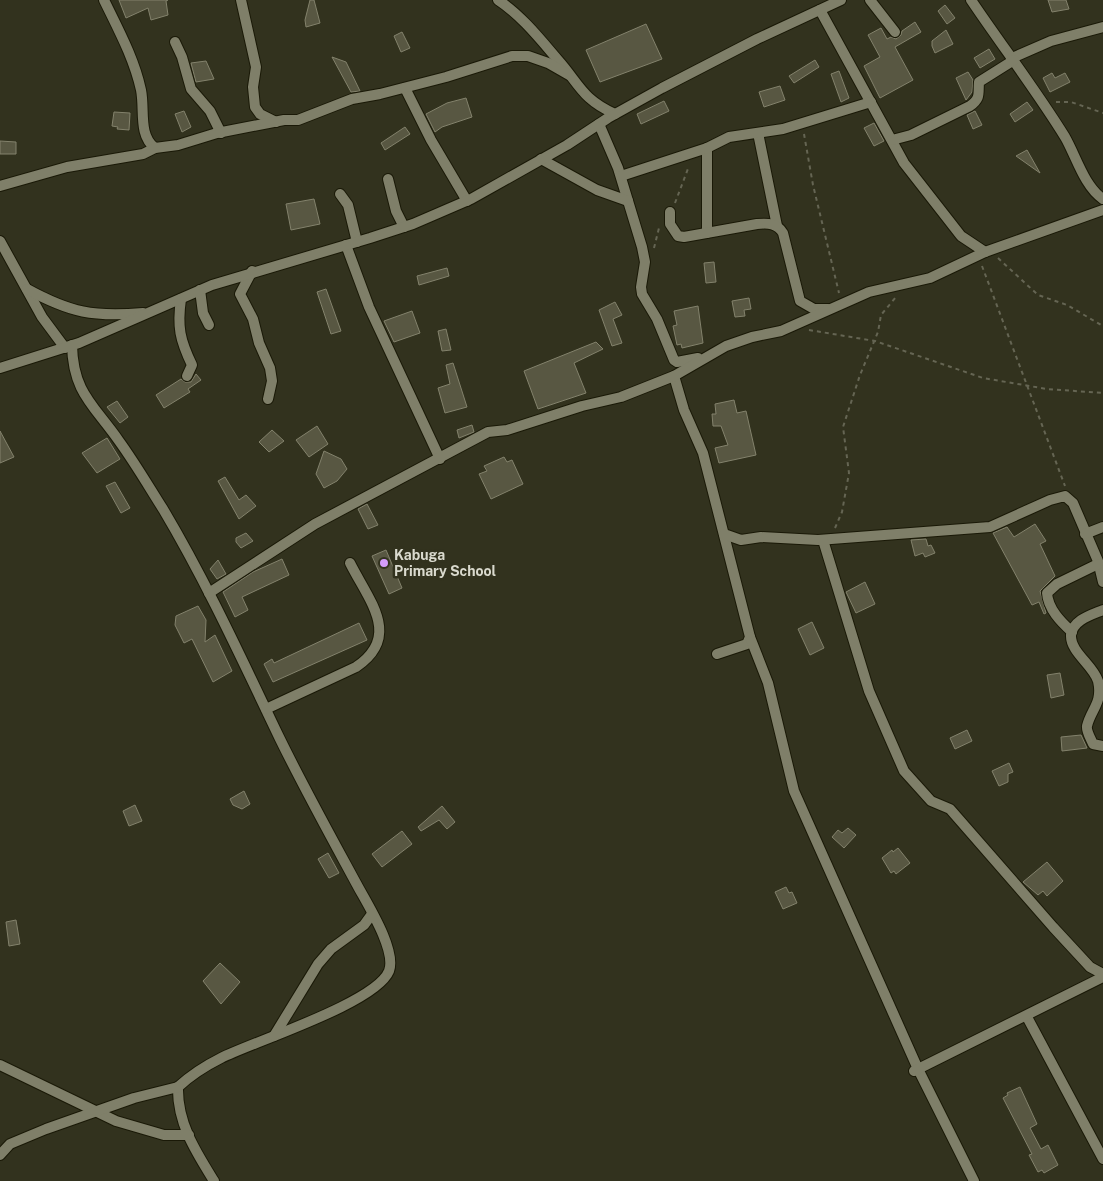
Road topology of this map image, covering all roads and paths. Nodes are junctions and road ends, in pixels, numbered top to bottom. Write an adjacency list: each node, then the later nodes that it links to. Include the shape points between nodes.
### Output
1 (104, 0): 24 (street, via 131,58 141,91 146,138)
2 (241, 0): 18 (street, via 256,67 255,107 260,114)
3 (498, 0): 12 (street, via 509,7)
4 (841, 0): 7 (street)
5 (870, 0): 9 (street)
6 (971, 0): 11 (street)
7 (820, 10): 15 (street); 17 (street, via 757,39)
8 (1103, 27): 11 (street, via 1051,41)
9 (895, 32)
10 (175, 42): 21 (street, via 191,89 210,112)
11 (1013, 59): 14 (street); 23 (street, via 979,82 978,101 911,136)
12 (569, 75): 13 (street, via 528,56 512,56); 17 (street, via 592,103)
13 (405, 88): 18 (street, via 352,99 298,120); 33 (street)
14 (1041, 101): 16 (path, via 1071,102); 32 (street, via 1094,192)
15 (872, 102): 20 (street); 23 (street)
16 (1103, 112)
17 (615, 114): 19 (street)
18 (276, 122): 21 (street)
19 (599, 124): 27 (street); 28 (street)
20 (802, 124): 22 (street); 50 (path, via 813,185)
21 (221, 133): 24 (street)
22 (758, 133): 25 (street, via 729,136); 37 (street)
23 (892, 140): 43 (street, via 904,162 961,236)
24 (156, 148): 30 (street, via 143,154 67,167)
25 (707, 148): 26 (street); 39 (street)
26 (694, 152): 28 (street); 35 (path)
27 (541, 159): 33 (street); 34 (street, via 597,190)
28 (620, 176): 34 (street)
29 (388, 179): 38 (street, via 396,211)
30 (0, 186)
31 (340, 194): 41 (street, via 348,205)
32 (1103, 199)
33 (467, 201): 38 (street)
34 (628, 201): 45 (street, via 642,247)
35 (670, 212): 39 (street, via 670,224 678,236); 45 (path, via 659,229)
36 (1102, 213): 43 (street)
37 (778, 226): 39 (street, via 757,224); 51 (street, via 783,233 800,301 814,309)
38 (404, 227): 41 (street)
39 (707, 233)
40 (0, 241): 47 (street)
41 (357, 242): 42 (street)
42 (346, 245): 44 (street); 65 (street, via 362,291)
43 (984, 252): 46 (street, via 930,278); 54 (path, via 1038,295 1067,304); 62 (path)
44 (252, 271): 48 (street); 64 (street, via 240,294 270,368 272,381)
45 (644, 271): 58 (street, via 642,294 658,319 674,360)
46 (907, 284): 50 (street, via 869,292); 56 (path, via 881,315)
47 (26, 290): 52 (street, via 82,313); 57 (street, via 42,317)
48 (200, 290): 49 (street); 53 (street, via 203,313)
49 (181, 299): 52 (street); 60 (street, via 178,328 192,365)
50 (842, 303): 51 (street)
51 (830, 309): 58 (street, via 781,331 752,337)
52 (152, 313): 57 (street)
53 (209, 325)
54 (1103, 326)
55 (808, 330): 56 (path)
56 (875, 341): 62 (path, via 983,378); 70 (path, via 843,426 849,473 842,512)
57 (69, 347): 59 (street); 74 (street, via 72,366 86,399 120,441 164,510)
58 (704, 357): 61 (street)
59 (0, 368)
60 (187, 376)
61 (674, 376): 65 (street, via 606,402 582,406 507,430 488,432); 68 (street, via 684,410 703,453)
62 (1026, 386): 63 (path); 66 (path)
63 (1103, 393)
64 (268, 399)
65 (440, 459): 74 (street, via 315,524)
66 (1069, 498): 69 (street); 70 (street, via 1062,495 990,527)
67 (1103, 527): 69 (street)
68 (724, 534): 70 (street, via 741,540 761,537); 77 (street)
69 (1085, 534): 72 (street)
70 (827, 540): 82 (street, via 870,691 904,771 931,801 950,809 1053,928 1090,967)
71 (350, 563): 79 (street, via 381,629 378,646 356,667)
72 (1098, 564): 73 (street); 76 (street, via 1057,584 1047,593 1059,620)
73 (1103, 582)
74 (209, 593): 79 (street)
75 (1103, 610): 76 (street, via 1084,618)
76 (1072, 632): 80 (street, via 1072,644 1098,682 1097,706 1087,730 1093,744)
77 (750, 637): 78 (street, via 740,648); 86 (street, via 768,683 794,791)
78 (717, 654)
79 (266, 709): 81 (street)
80 (1103, 746)
81 (372, 914): 84 (street, via 364,925 331,949 318,964); 84 (street, via 391,960 389,971 381,982 341,1006)
82 (1103, 976): 83 (street)
83 (1027, 1017): 86 (street); 91 (street)
84 (274, 1036): 87 (street, via 221,1057 193,1074)
85 (0, 1065): 88 (street)
86 (916, 1070): 93 (street)
87 (178, 1088): 88 (street, via 134,1098); 89 (street, via 182,1123)
88 (98, 1111): 89 (street, via 116,1121 164,1136); 90 (street, via 10,1144)
89 (189, 1135): 92 (street)
90 (0, 1155)
91 (1103, 1159)
92 (214, 1181)
93 (974, 1181)

